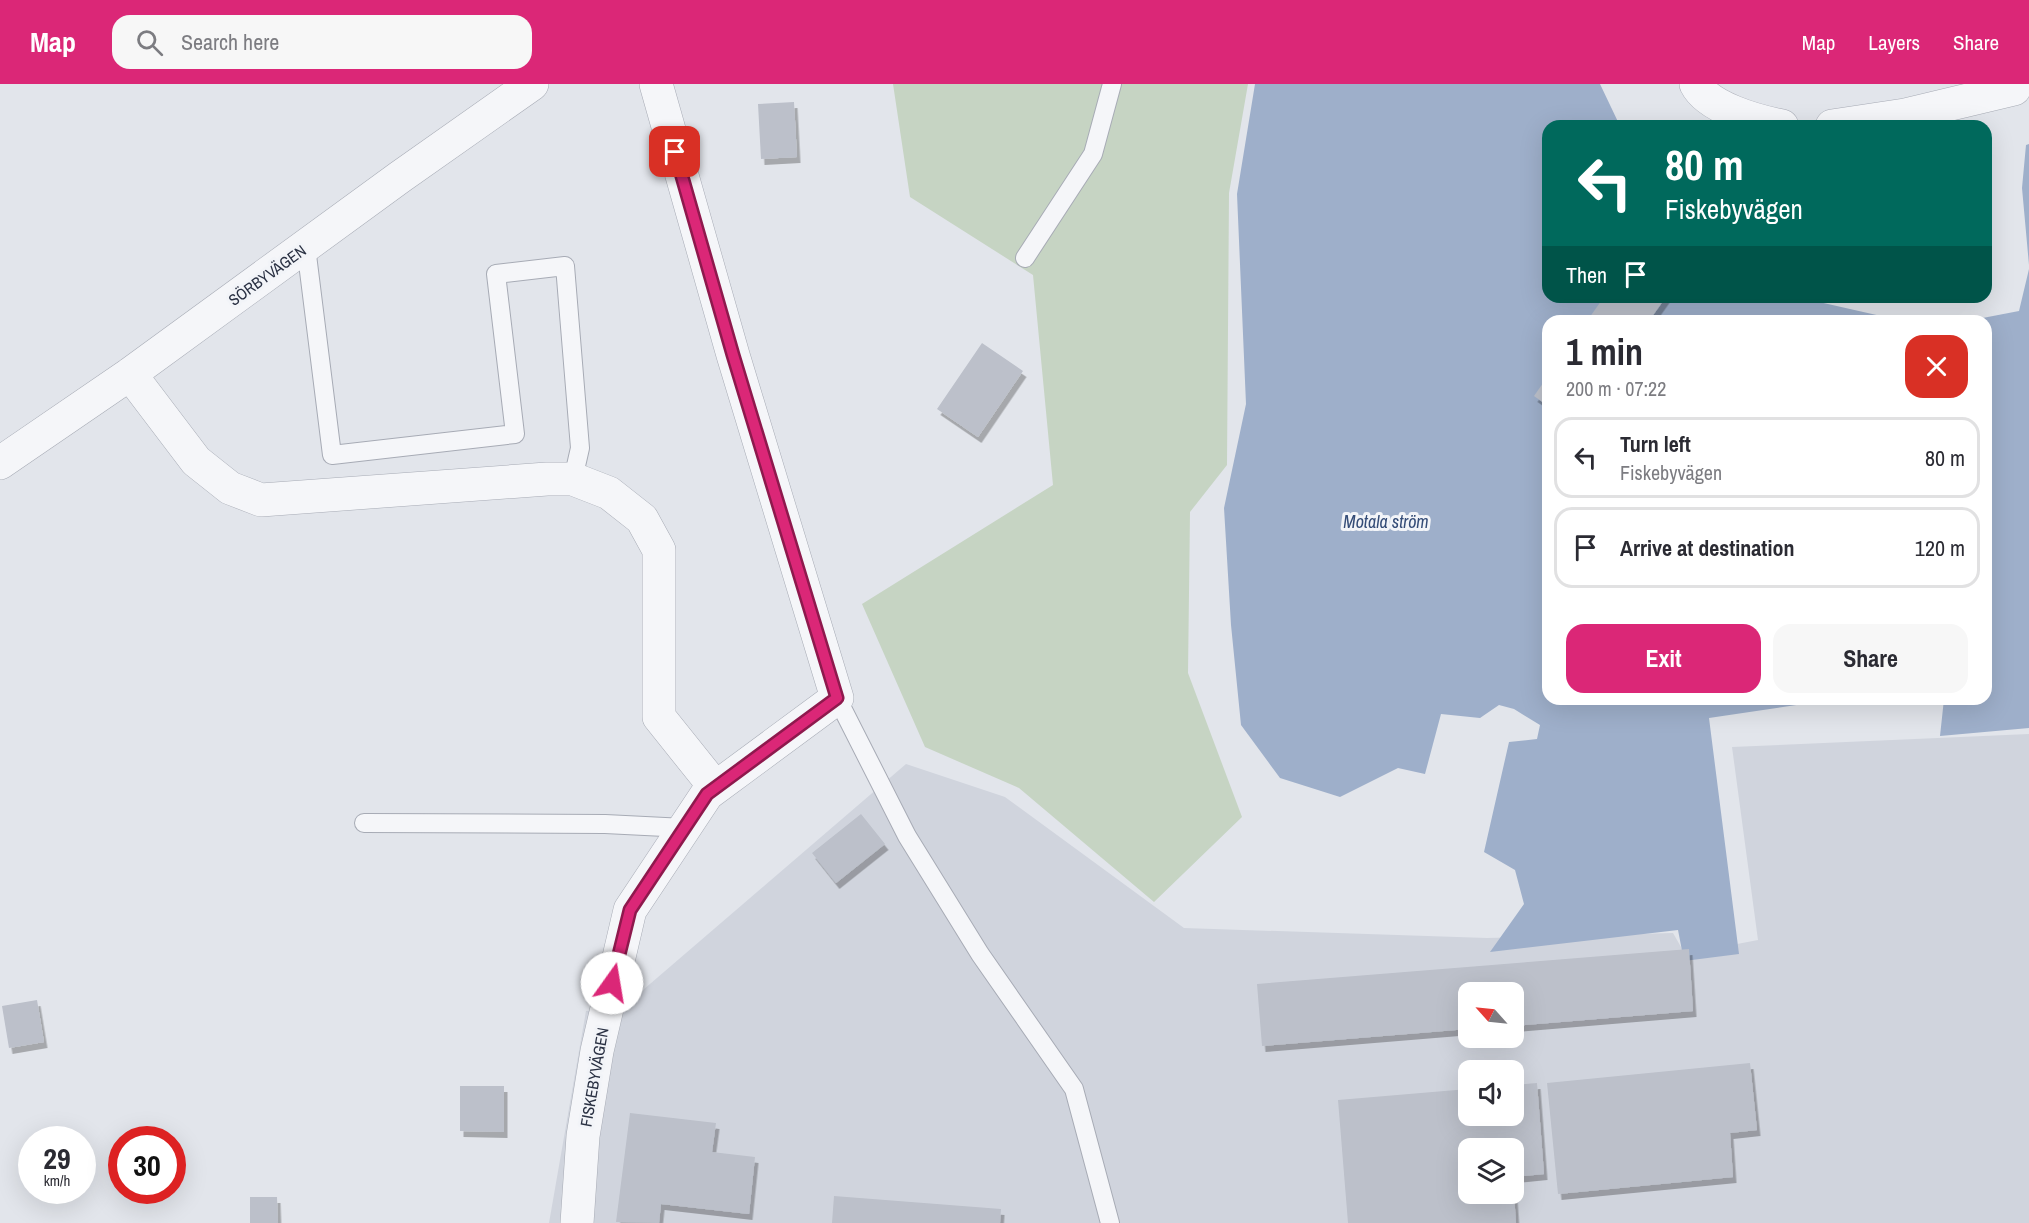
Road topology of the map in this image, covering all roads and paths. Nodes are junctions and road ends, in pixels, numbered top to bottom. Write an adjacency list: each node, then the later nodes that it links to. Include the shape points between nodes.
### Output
1 (531, 84): 8 (street, SÖRBYVÄGEN)
2 (656, 84): 13 (street)
3 (1112, 84): 9 (lane, via 1093,154)
4 (1696, 84): 6 (street, via 1717,103)
5 (2014, 89): 7 (street)
6 (1755, 120)
7 (1872, 120)
8 (306, 247): 10 (street, SÖRBYVÄGEN); 12 (lane, via 332,455 514,434 496,274 565,266 580,448)
9 (1025, 258)
10 (130, 374): 11 (street, SÖRBYVÄGEN); 12 (street, via 196,461 230,488 261,500)
11 (0, 462)
12 (573, 479): 14 (street, via 609,493 642,519 659,550 659,717)
13 (837, 698): 14 (street, FISKEBYVÄGEN); 18 (lane, via 907,836 980,954 1074,1089)
14 (715, 787): 16 (street, FISKEBYVÄGEN)
15 (364, 823): 16 (lane)
16 (685, 828): 17 (street, FISKEBYVÄGEN, via 630,910 597,1051 583,1136)
17 (577, 1223)
18 (1110, 1223)

